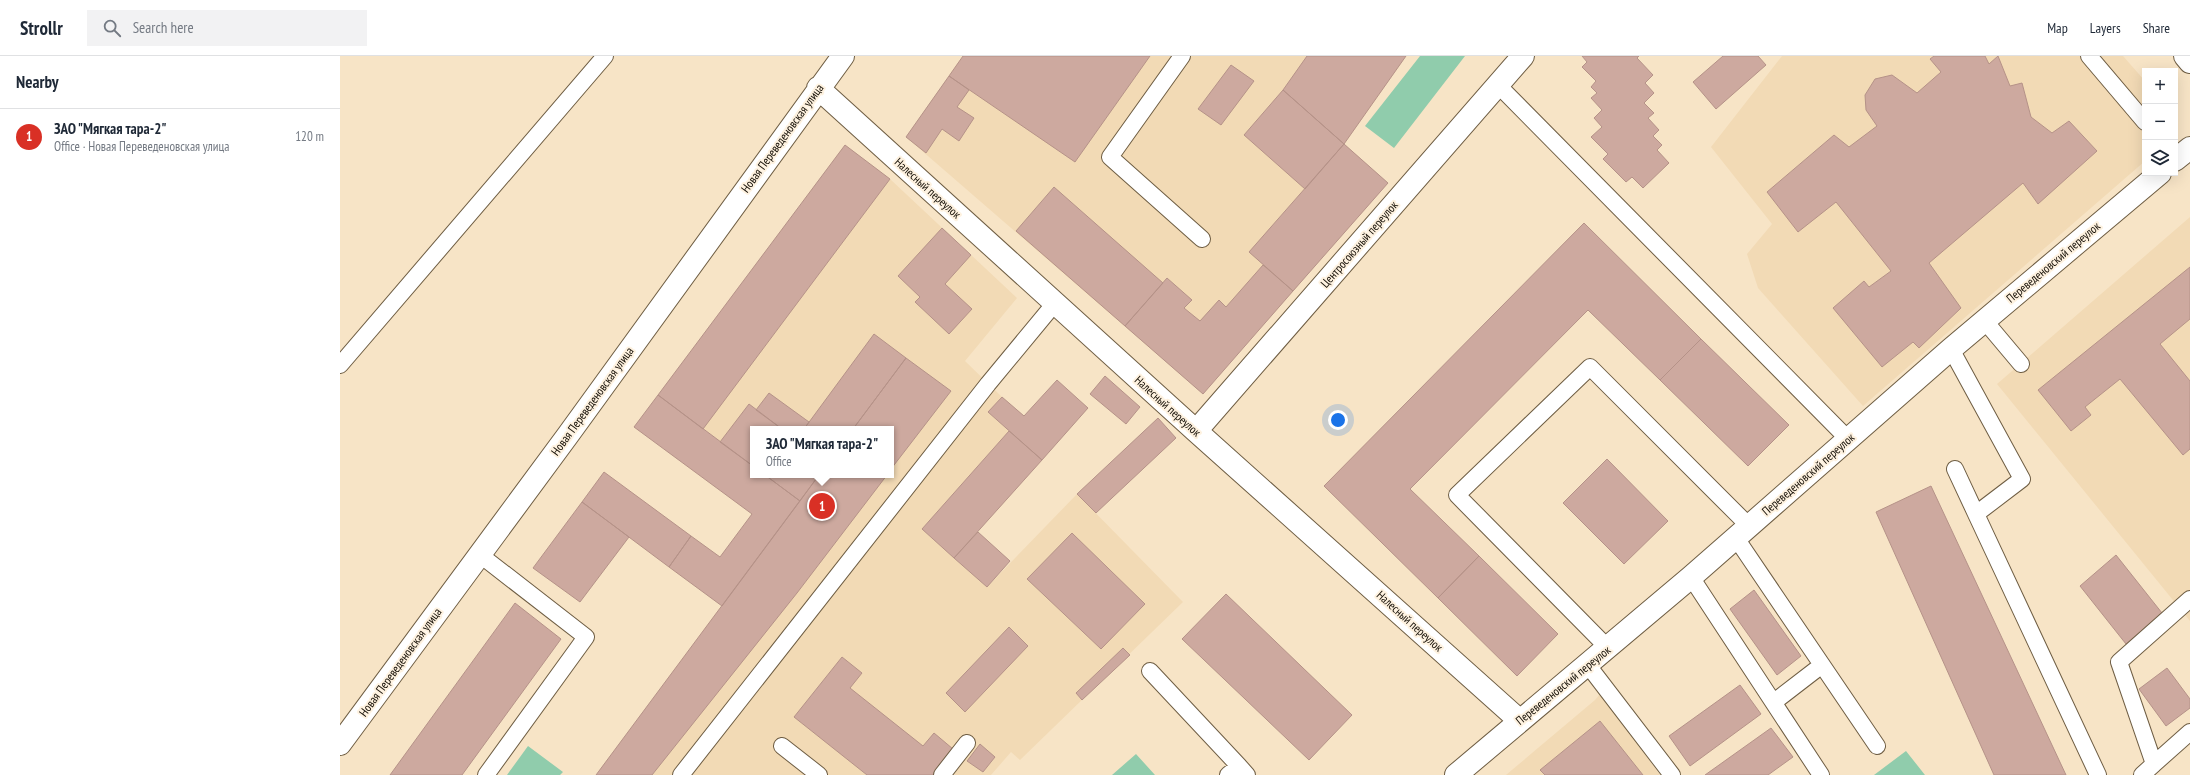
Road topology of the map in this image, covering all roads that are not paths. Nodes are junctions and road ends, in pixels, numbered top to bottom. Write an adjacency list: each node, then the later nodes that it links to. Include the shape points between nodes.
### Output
1 (605, 56): 17 (lane)
2 (843, 56): 9 (street, Новая Переведеновская улица)
3 (1182, 56): 12 (lane, via 1110,157)
4 (1523, 56): 8 (street, Центросоюзный переулок)
5 (2089, 56): 10 (lane)
6 (2185, 56): 7 (street)
7 (2190, 62)
8 (1498, 85): 18 (street, Центросоюзный переулок); 19 (lane)
9 (818, 88): 13 (street, Налесный переулок); 23 (street, Новая Переведеновская улица)
10 (2142, 118)
11 (2156, 176): 14 (street, Переведеновский переулок)
12 (1202, 239)
13 (1055, 303): 18 (street, Налесный переулок); 41 (lane, via 988,384)
14 (1984, 320): 15 (street, Переведеновский переулок); 16 (lane)
15 (1951, 349): 19 (street, Переведеновский переулок); 21 (lane, via 2022,479)
16 (2021, 364)
17 (340, 366)
18 (1196, 431): 31 (street, Налесный переулок)
19 (1848, 439): 22 (street, Переведеновский переулок)
20 (1955, 469): 21 (lane)
21 (1976, 514): 46 (lane)
22 (1742, 532): 24 (street, Переведеновский переулок); 26 (lane, via 1590,367 1457,495); 28 (lane)
23 (479, 554): 33 (street, Новая Переведеновская улица); 40 (lane, via 586,637)
24 (1691, 577): 26 (street, Переведеновский переулок); 30 (lane)
25 (2190, 599): 37 (lane, via 2119,662)
26 (1608, 648): 27 (street, Переведеновский переулок)
27 (1587, 664): 31 (street, Переведеновский переулок); 44 (lane)
28 (1822, 665): 30 (lane); 36 (lane)
29 (1150, 671): 38 (lane)
30 (1774, 702): 45 (lane)
31 (1519, 720): 39 (street, Переведеновский переулок)
32 (2190, 732): 37 (lane)
33 (340, 744)
34 (967, 744): 43 (lane)
35 (782, 746): 42 (lane)
36 (1877, 746)
37 (2154, 764): 47 (lane)
38 (1238, 772)
39 (1459, 774)
40 (486, 775)
41 (681, 775)
42 (819, 775)
43 (942, 775)
44 (1672, 775)
45 (1821, 775)
46 (2098, 775)
47 (2142, 775)

